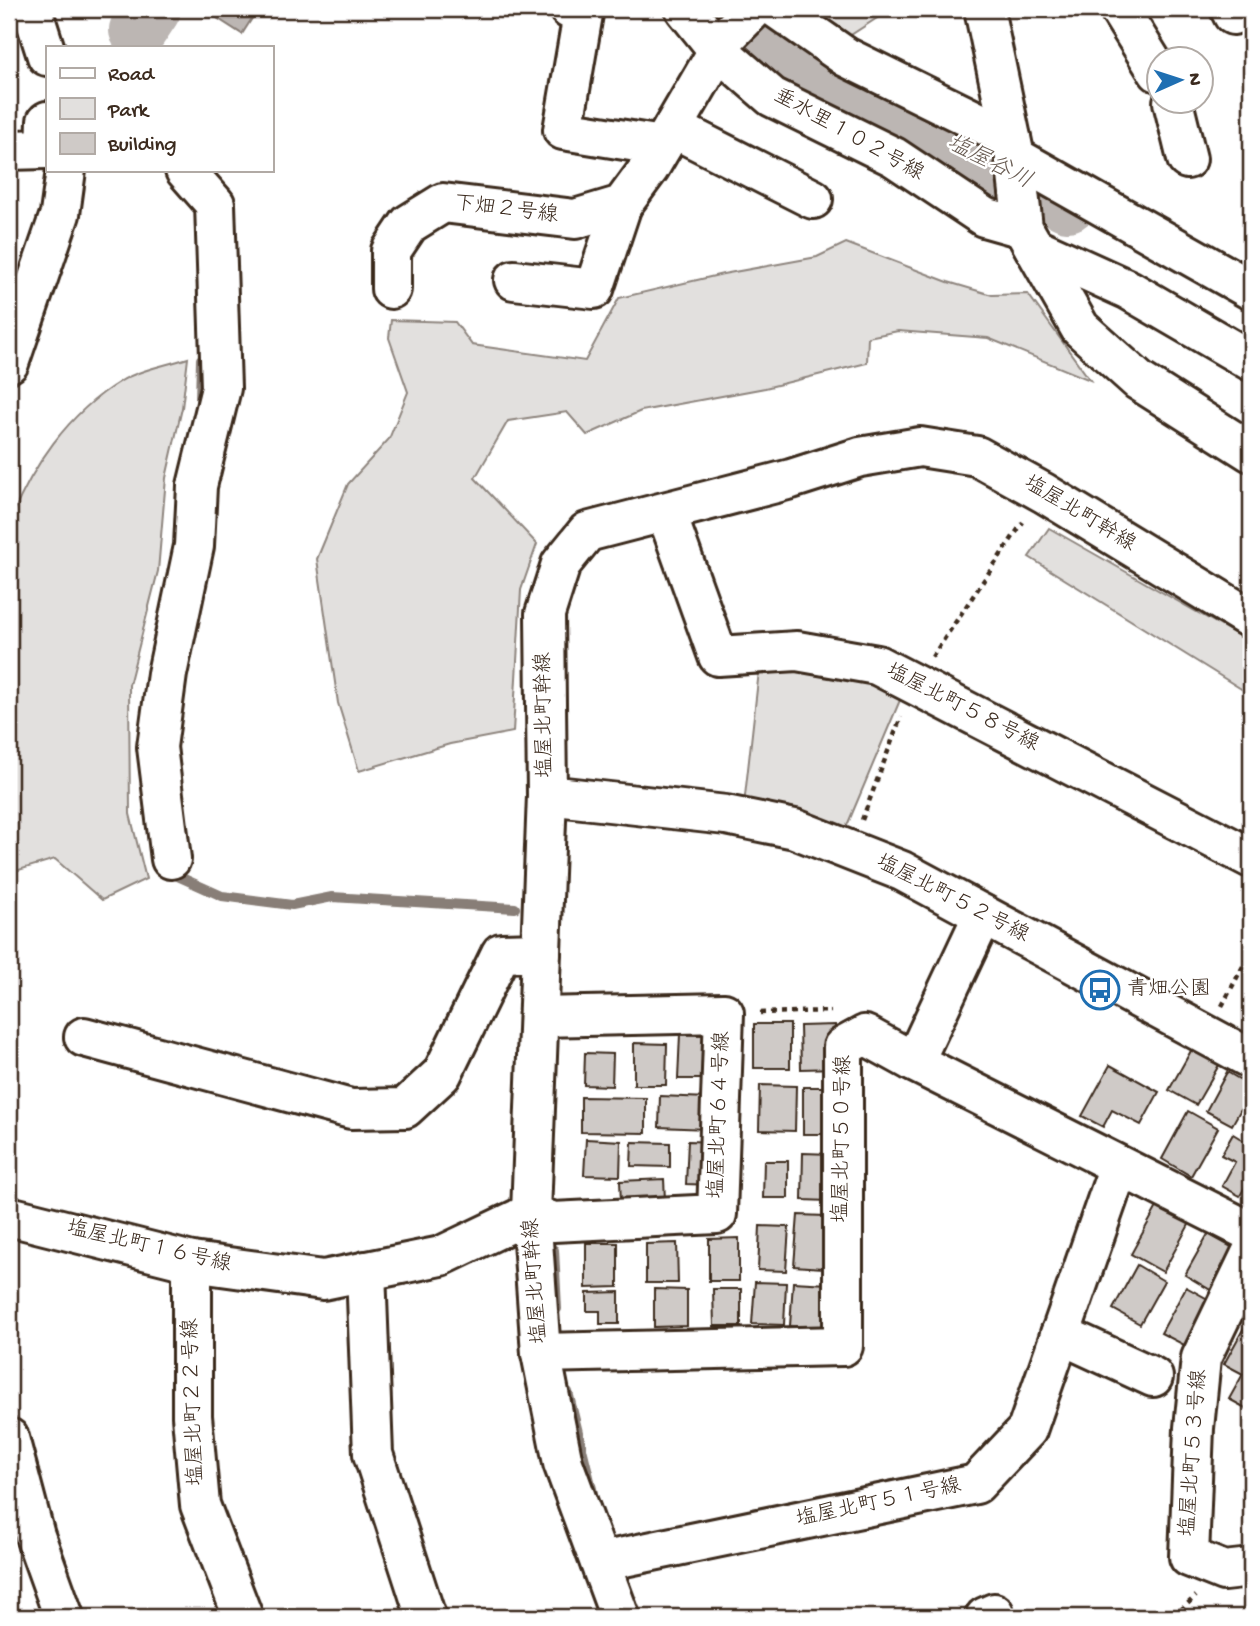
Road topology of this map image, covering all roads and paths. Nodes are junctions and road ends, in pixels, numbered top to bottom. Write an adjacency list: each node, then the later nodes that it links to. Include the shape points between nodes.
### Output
1 (32, 9): 10 (street)
2 (569, 9): 12 (street, via 583,14 563,130)
3 (685, 9): 8 (street, 垂水里１０２号線)
4 (754, 9): 8 (street)
5 (777, 9): 13 (street, via 846,57)
6 (984, 9): 13 (street)
7 (1119, 9): 9 (street)
8 (722, 43): 12 (street); 21 (street, 垂水里１０２号線, via 772,97 894,158 984,217)
9 (1144, 49)
10 (46, 53)
11 (1176, 116): 16 (street)
12 (668, 137): 19 (street); 20 (street)
13 (1013, 147): 21 (street); 24 (street)
14 (46, 149): 15 (street)
15 (9, 150)
16 (1187, 159)
17 (66, 172): 26 (street, via 60,214)
18 (187, 172): 32 (street, via 215,204 221,388 197,486 194,546 157,747)
19 (813, 198)
20 (622, 205): 22 (street, via 594,289); 23 (street, 下畑２号線, via 575,219 443,203 409,224 391,251)
21 (1029, 237): 25 (street, 垂水里１０２号線); 27 (street, via 1080,328 1139,381)
22 (514, 279)
23 (391, 289)
24 (1251, 290)
25 (1251, 360)
26 (9, 363)
27 (1251, 452)
28 (666, 512): 29 (street, 塩屋北町幹線, via 860,457 920,447 977,456); 30 (street, 塩屋北町幹線, via 587,533 561,564 545,614); 31 (street, 塩屋北町５８号線, via 718,656 797,651 877,665)
29 (1251, 619)
30 (547, 795): 33 (street, 塩屋北町５２号線, via 726,815 795,829 902,871); 34 (street, 塩屋北町幹線)
31 (1251, 858)
32 (171, 859)
33 (983, 915): 39 (street, 塩屋北町５２号線); 42 (street)
34 (541, 951): 37 (street, 塩屋北町幹線); 40 (street, via 501,953 442,1074 404,1108 351,1109)
35 (1251, 951): 39 (path)
36 (724, 1013): 37 (street, 塩屋北町６４号線); 38 (path, via 836,1011); 44 (street, 塩屋北町６４号線, via 718,1214 553,1222)
37 (539, 1017): 44 (street, 塩屋北町幹線)
38 (864, 1035): 42 (street, 塩屋北町５０号線); 51 (street, 塩屋北町５０号線, via 843,1047 843,1346)
39 (1207, 1035): 41 (street, 塩屋北町５２号線)
40 (84, 1037)
41 (1251, 1059)
42 (914, 1062): 43 (street, 塩屋北町５０号線)
43 (1119, 1166): 46 (street, 塩屋北町５０号線); 50 (street, 塩屋北町５１号線)
44 (531, 1213): 49 (street, 塩屋北町１６号線, via 441,1256); 51 (street, 塩屋北町幹線)
45 (9, 1216): 48 (street, 塩屋北町１６号線)
46 (1251, 1232)
47 (1251, 1254): 55 (street, 塩屋北町５３号線, via 1201,1358 1189,1557 1224,1571)
48 (192, 1262): 49 (street, 塩屋北町１６号線, via 323,1280); 57 (street, 塩屋北町２２号線, via 192,1416 200,1505)
49 (366, 1271): 58 (street, via 373,1454)
50 (1060, 1334): 52 (street); 54 (street, 塩屋北町５１号線, via 1027,1430 976,1484)
51 (541, 1353): 54 (street, 塩屋北町幹線, via 563,1464)
52 (1153, 1377)
53 (9, 1438): 56 (street, via 34,1536)
54 (600, 1562): 59 (street, 塩屋北町幹線)
55 (1251, 1569)
56 (64, 1617)
57 (243, 1617)
58 (426, 1617)
59 (620, 1617)

